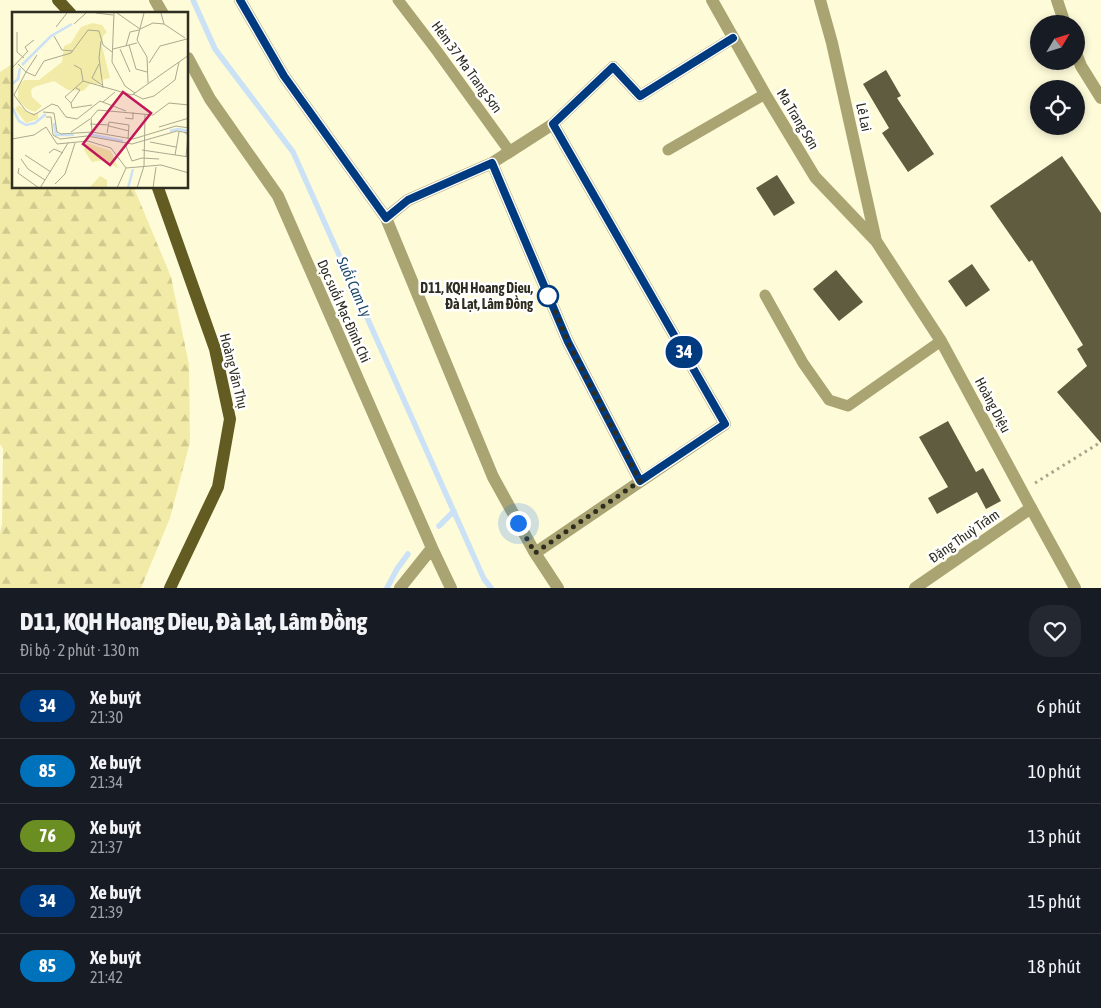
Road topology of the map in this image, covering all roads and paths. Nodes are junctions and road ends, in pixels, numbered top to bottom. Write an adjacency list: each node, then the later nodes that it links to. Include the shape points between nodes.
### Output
1 (58, 0): 8 (main road)
2 (156, 0): 9 (street)
3 (398, 0): 18 (lane, Hẻm 37 Ma Trang Sơn)
4 (712, 0): 11 (street, Ma Trang Sơn)
5 (820, 0): 22 (street, Lê Lai)
6 (1057, 0): 10 (street)
7 (243, 1): 21 (street, via 284,76)
8 (69, 12)
9 (162, 12)
10 (1063, 15)
11 (733, 38): 14 (street, Ma Trang Sơn); 16 (street, via 640,96 613,67)
12 (189, 60): 29 (street, Dọc suối Mạc Đĩnh Chi, via 210,99 278,196)
13 (1084, 70): 15 (street)
14 (765, 94): 17 (lane); 22 (street, Ma Trang Sơn, via 815,177)
15 (1101, 98)
16 (553, 124): 18 (street); 26 (street, via 725,424)
17 (668, 150)
18 (510, 152): 19 (street)
19 (492, 163): 21 (street, via 408,200); 26 (street, via 568,342)
20 (158, 189): 31 (main road, Hoàng Văn Thụ, via 215,349 230,419 218,487)
21 (386, 218): 30 (street, via 493,476)
22 (876, 241): 24 (street, Hoàng Diệu)
23 (765, 295): 24 (lane, via 803,363 829,400 848,406)
24 (941, 341): 27 (street, Hoàng Diệu)
25 (1101, 442): 27 (path)
26 (640, 481): 30 (street)
27 (1022, 491): 28 (street, Hoàng Diệu)
28 (1031, 508): 35 (street, Đặng Thuỳ Trâm); 36 (street, Hoàng Diệu)
29 (432, 548): 32 (street); 33 (street, Dọc suối Mạc Đĩnh Chi)
30 (535, 553): 34 (street)
31 (170, 588)
32 (400, 588)
33 (451, 588)
34 (558, 588)
35 (915, 588)
36 (1075, 588)

